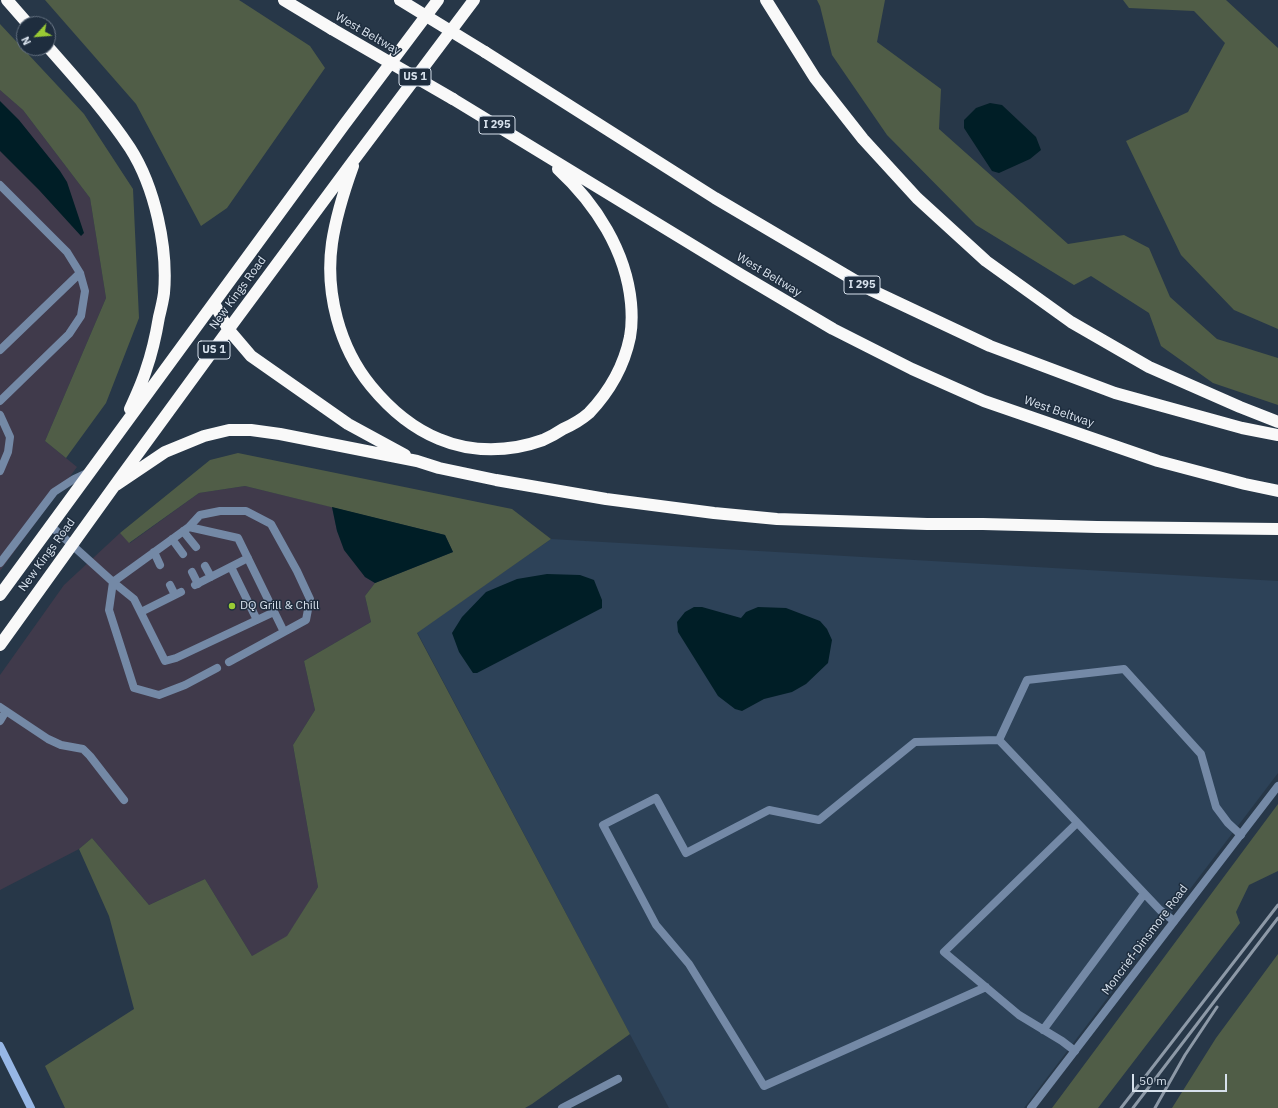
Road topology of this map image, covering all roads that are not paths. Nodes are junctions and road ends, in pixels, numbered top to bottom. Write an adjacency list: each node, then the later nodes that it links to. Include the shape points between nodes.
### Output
1 (7, 0): 7 (highway)
2 (284, 0): 9 (highway, West Beltway / I 295, bridge)
3 (400, 0): 20 (highway, I 295, bridge, via 715,198 871,290 990,346 1115,393 1242,428)
4 (438, 0): 13 (highway, New Kings Road / US 1)
5 (474, 0): 10 (highway, New Kings Road / US 1)
6 (766, 0): 18 (highway, via 815,78 864,139 917,198 986,261 1071,322 1149,366)
7 (21, 16)
8 (56, 56): 19 (highway, via 106,114 131,149 149,188 162,237 164,294 147,369)
9 (540, 152): 10 (highway, via 574,184 601,220 620,255 630,288 631,336 624,361 608,390 577,422 545,440 519,447 487,450 459,446 420,430 382,399 350,356 332,300 330,272 332,244 340,203); 25 (highway, West Beltway / I 295, via 833,329 920,372 984,401 1158,461)
10 (357, 154): 14 (highway, New Kings Road / US 1)
11 (0, 185): 12 (street, via 67,252)
12 (80, 273): 15 (street); 16 (street, via 85,291 81,316 69,334)
13 (214, 303): 14 (highway); 19 (highway, New Kings Road / US 1)
14 (228, 329): 21 (highway, via 251,356 348,424); 24 (highway, New Kings Road / US 1)
15 (0, 350)
16 (0, 401)
17 (0, 415): 22 (street, via 10,437 8,452)
18 (1278, 422)
19 (123, 428): 23 (highway, New Kings Road / US 1)
20 (1278, 435)
21 (417, 461): 24 (highway, via 280,434 229,430 204,436 165,452); 28 (highway, via 496,480 606,499 776,519 1097,528)
22 (0, 470)
23 (92, 470): 26 (highway, New Kings Road / US 1); 35 (street, via 54,492)
24 (116, 485): 30 (highway, New Kings Road / US 1)
25 (1278, 491)
26 (51, 526): 30 (street); 43 (highway, New Kings Road / US 1)
27 (186, 529): 29 (street); 31 (street); 34 (street, via 238,538); 47 (street, via 200,514 220,511 246,511 271,524 310,599 306,620)
28 (1278, 529)
29 (172, 539): 32 (street); 33 (street)
30 (71, 546): 41 (street); 48 (highway, New Kings Road / US 1)
31 (196, 547)
32 (154, 552): 36 (street); 41 (street)
33 (183, 554)
34 (248, 558): 38 (street); 45 (street)
35 (0, 563)
36 (160, 565)
37 (205, 566): 40 (street)
38 (231, 567): 40 (street); 46 (street)
39 (192, 572): 40 (street, via 196,584)
40 (211, 577)
41 (113, 582): 44 (street, via 134,599); 50 (street, via 110,610 134,688 160,695)
42 (170, 585): 44 (street, via 178,593)
43 (0, 595)
44 (140, 612): 46 (street, via 165,661)
45 (274, 612): 46 (street); 47 (street)
46 (257, 620)
47 (284, 632): 49 (street)
48 (0, 645)
49 (229, 662)
50 (218, 668)
51 (3, 709): 52 (street); 55 (street, via 48,739 61,745 83,749)
52 (0, 721)
53 (999, 740): 56 (street); 57 (street, via 1028,680 1124,669 1201,754 1216,807); 60 (street, via 915,742 819,820 769,810 686,853 656,798 603,825 656,925 689,964 764,1086)
54 (1278, 786): 57 (street, Moncrief-Dinsmore Road)
55 (124, 800)
56 (1077, 823): 58 (street); 60 (street, via 944,952)
57 (1241, 835): 59 (street, Moncrief-Dinsmore Road)
58 (1144, 894): 59 (street); 61 (street)
59 (1174, 921): 63 (street, Moncrief-Dinsmore Road)
60 (986, 988): 61 (street, via 1019,1015)
61 (1043, 1030): 63 (street)
62 (0, 1046): 65 (street)
63 (1075, 1051): 67 (street, Moncrief-Dinsmore Road)
64 (618, 1079): 66 (street)
65 (31, 1108)
66 (562, 1108)
67 (1031, 1108)

